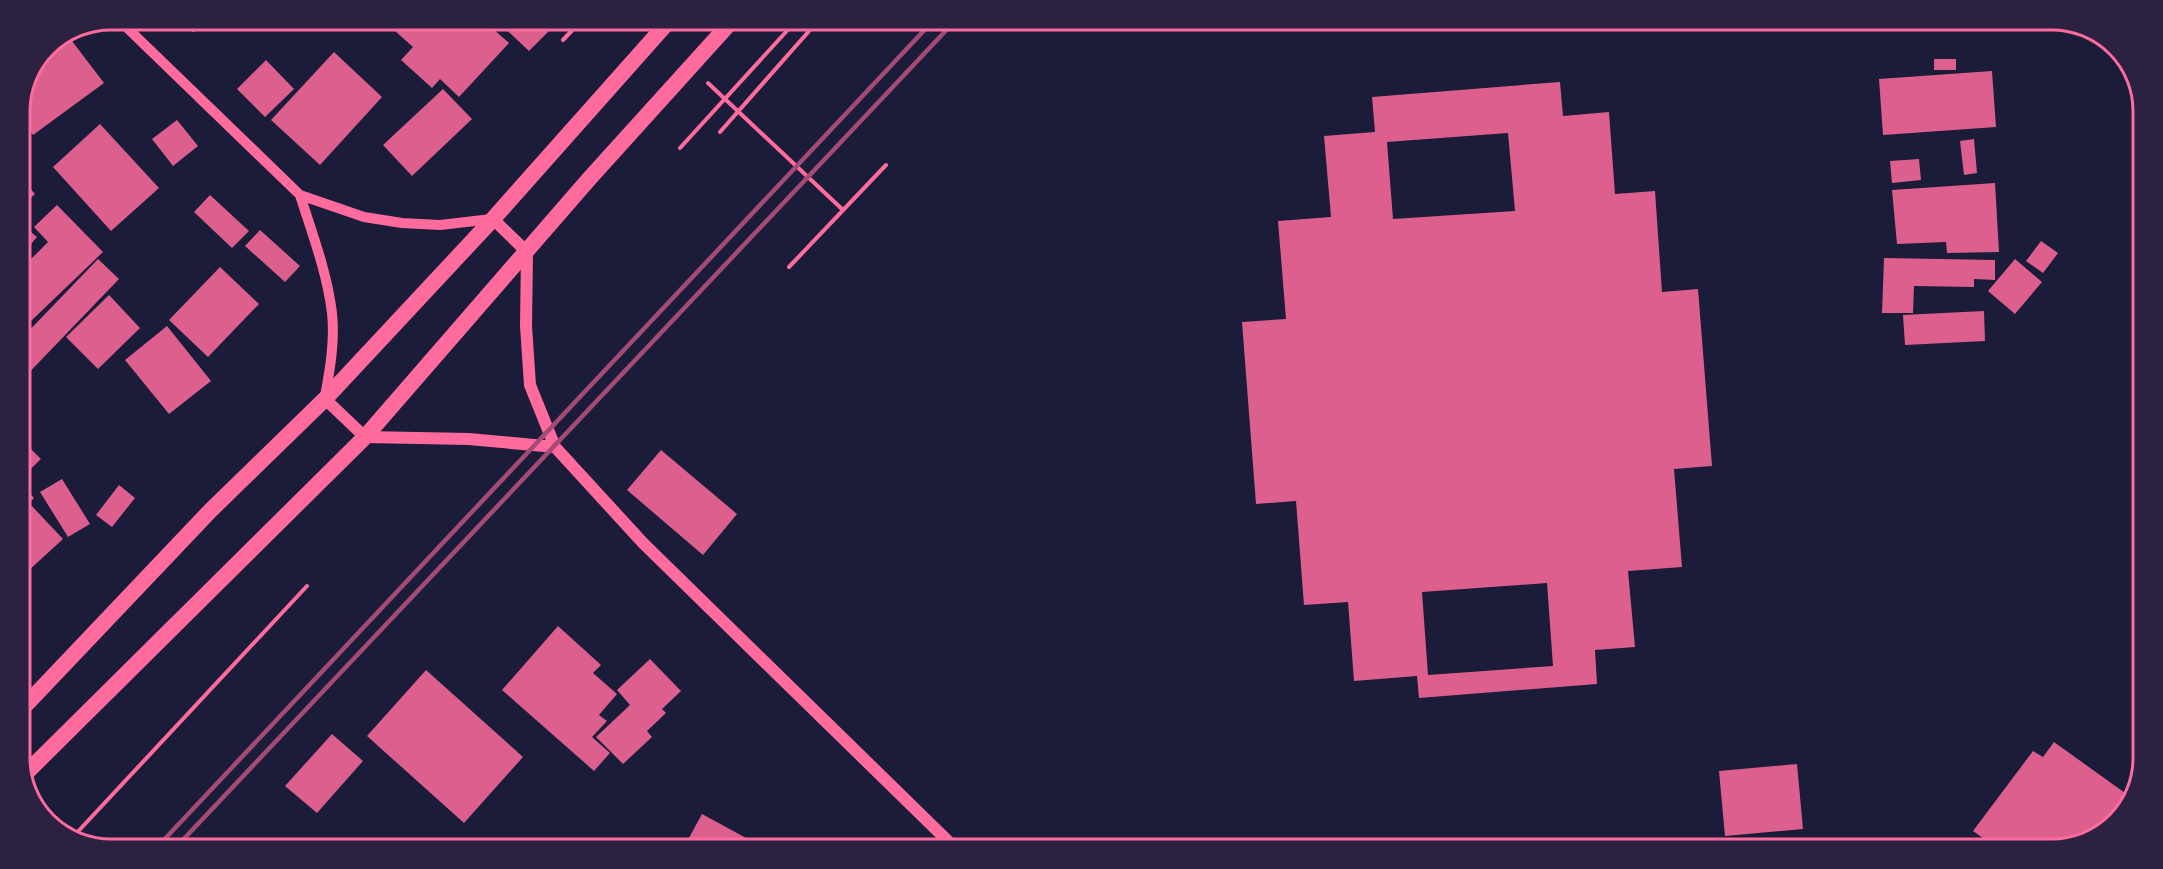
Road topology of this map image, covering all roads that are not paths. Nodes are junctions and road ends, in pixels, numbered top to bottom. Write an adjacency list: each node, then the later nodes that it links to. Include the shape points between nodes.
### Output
1 (129, 30): 4 (street)
2 (661, 30): 5 (highway)
3 (724, 30): 6 (highway)
4 (300, 195): 5 (street, via 364,217 402,224 440,225); 7 (street, via 325,275 332,314 332,354)
5 (492, 219): 6 (main road); 7 (highway)
6 (527, 252): 8 (highway); 9 (main road, via 530,385)
7 (325, 399): 8 (main road); 10 (highway, via 210,511)
8 (365, 437): 9 (main road, via 469,439); 11 (highway)
9 (555, 447): 12 (main road, via 643,543)
10 (30, 700)
11 (31, 768)
12 (946, 839)

